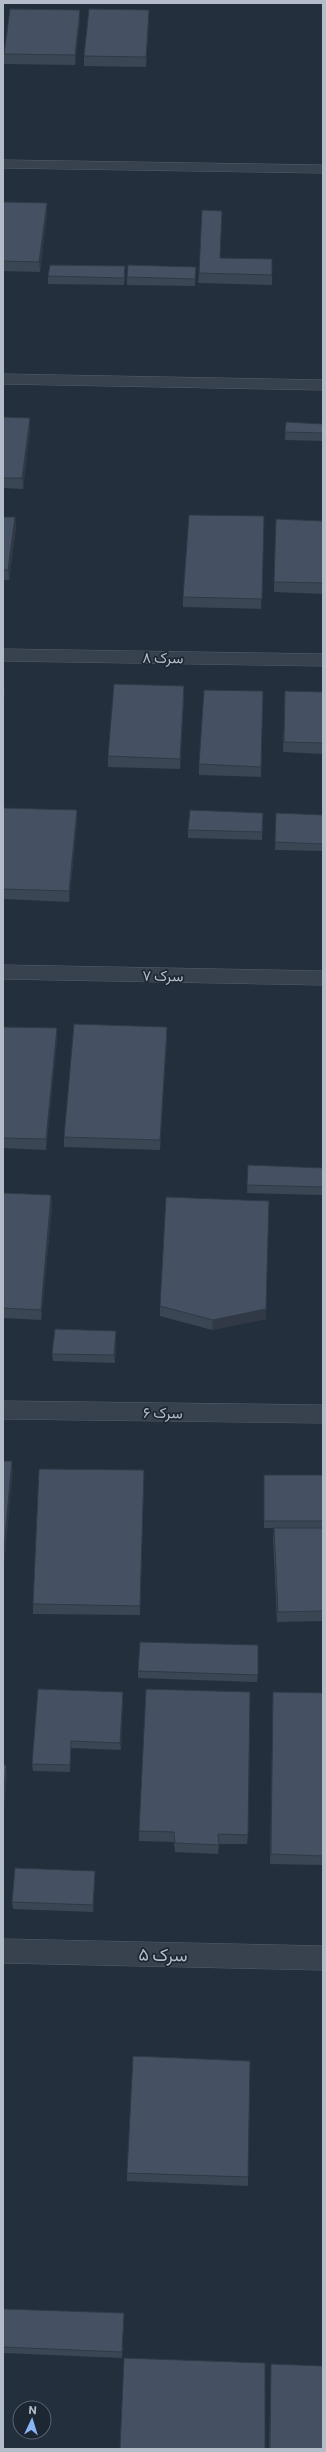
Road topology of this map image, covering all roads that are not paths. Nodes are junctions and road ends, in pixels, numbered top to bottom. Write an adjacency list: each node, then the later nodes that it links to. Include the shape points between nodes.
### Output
1 (3, 164): 2 (street)
2 (323, 169)
3 (3, 378): 4 (street)
4 (323, 385)
5 (3, 655): 6 (street, سرک ۸)
6 (323, 660)
7 (3, 972): 8 (street, سرک ۷)
8 (323, 978)
9 (3, 1410): 10 (street, سرک ۶)
10 (323, 1414)
11 (3, 1951): 12 (street, سرک ۵)
12 (323, 1958)

